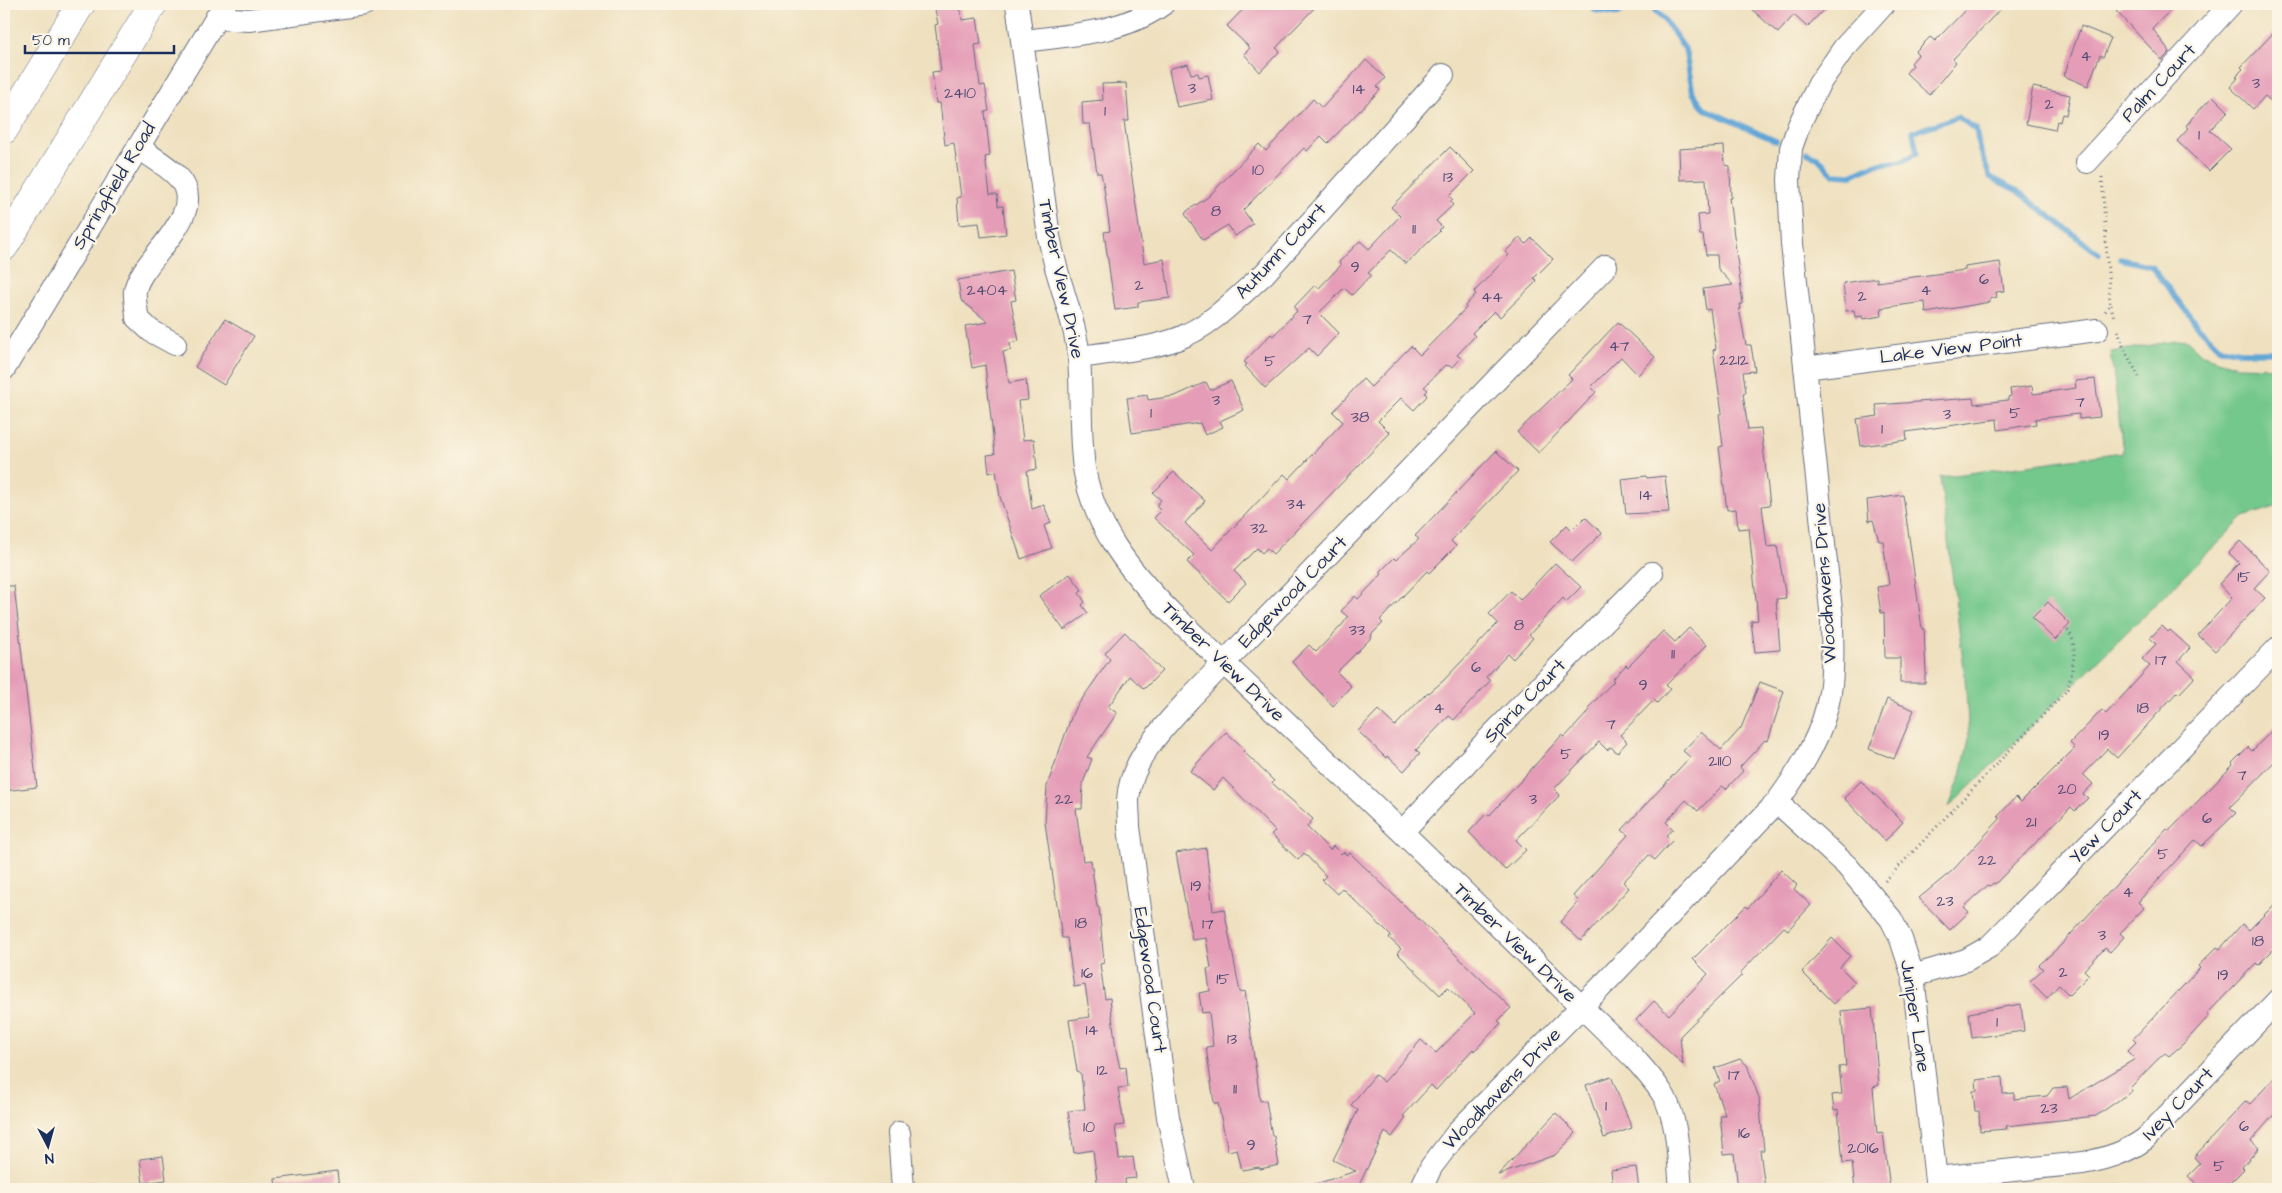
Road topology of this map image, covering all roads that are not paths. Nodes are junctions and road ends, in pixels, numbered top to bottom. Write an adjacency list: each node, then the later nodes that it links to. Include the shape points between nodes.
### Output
1 (80, 4): 11 (highway)
2 (153, 4): 14 (highway)
3 (364, 4): 8 (street, via 249,20)
4 (1017, 4): 9 (street, Timber View Drive)
5 (1163, 4): 9 (street, via 1132,22)
6 (1884, 4): 19 (street, Woodhavens Drive, via 1844,48 1819,84 1791,148 1792,244)
7 (2232, 4): 13 (street, Palm Court)
8 (220, 11): 12 (street, Springfield Road)
9 (1022, 41): 18 (street, Timber View Drive, via 1050,237 1057,273 1070,308)
10 (1443, 75): 18 (street, Autumn Court, via 1264,274 1217,314 1187,335 1173,340)
11 (4, 130)
12 (138, 147): 17 (street, via 179,178 186,192 186,207 179,225 135,290 138,318 151,331); 20 (street, Springfield Road)
13 (2094, 155)
14 (4, 246)
15 (1606, 266): 23 (street, Edgewood Court)
16 (2109, 326): 19 (street, Lake View Point)
17 (175, 344)
18 (1079, 357): 23 (street, Timber View Drive, via 1084,467 1098,515 1124,562 1140,581)
19 (1805, 368): 24 (street, Woodhavens Drive, via 1827,567 1833,658 1830,693 1813,745)
20 (4, 369)
21 (1652, 573): 25 (street, Spiria Court)
22 (2278, 648): 26 (street, Yew Court, via 1989,947 1966,960)
23 (1224, 663): 25 (street, Timber View Drive); 32 (street, Edgewood Court, via 1159,733 1140,761 1128,799 1168,1117)
24 (1777, 802): 26 (street, Juniper Lane, via 1847,866 1872,894 1891,919); 28 (street, Woodhavens Drive)
25 (1402, 832): 28 (street, Timber View Drive)
26 (1913, 976): 30 (street, Juniper Lane)
27 (2278, 1000): 30 (street, Ivey Court, via 2133,1148 2101,1160)
28 (1581, 1006): 33 (street, Woodhavens Drive, via 1460,1129 1431,1167); 34 (street, Timber View Drive, via 1634,1058 1664,1098 1677,1140)
29 (899, 1134): 31 (street)
30 (1936, 1184)
31 (903, 1189)
32 (1184, 1189)
33 (1421, 1189)
34 (1681, 1189)

